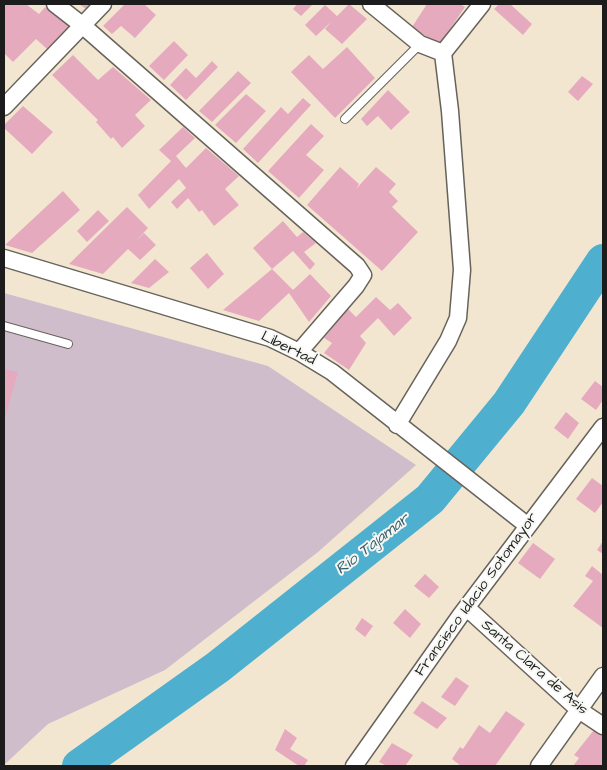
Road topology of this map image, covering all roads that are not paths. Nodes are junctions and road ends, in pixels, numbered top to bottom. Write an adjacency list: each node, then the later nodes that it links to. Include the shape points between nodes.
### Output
1 (55, 4): 5 (street)
2 (102, 4): 5 (street)
3 (371, 4): 6 (street)
4 (482, 4): 7 (street)
5 (82, 25): 8 (street); 13 (street, via 357,266 363,275)
6 (420, 44): 7 (street); 9 (lane)
7 (443, 53): 14 (street, via 462,270 458,318 448,341)
8 (4, 107)
9 (345, 119)
10 (4, 258): 13 (street, Libertad, via 270,338)
11 (4, 326): 12 (lane)
12 (68, 344)
13 (299, 352): 14 (street, Libertad, via 332,372)
14 (397, 425): 16 (street, Libertad)
15 (603, 427): 16 (street, Francisco Idacio Sotomayor)
16 (528, 526): 17 (street, Francisco Idacio Sotomayor)
17 (467, 608): 19 (street, Santa Clara de Asis); 21 (street, Francisco Idacio Sotomayor)
18 (603, 676): 19 (street)
19 (580, 710): 20 (street, Santa Clara de Asis); 22 (street)
20 (603, 726)
21 (354, 766)
22 (539, 766)

